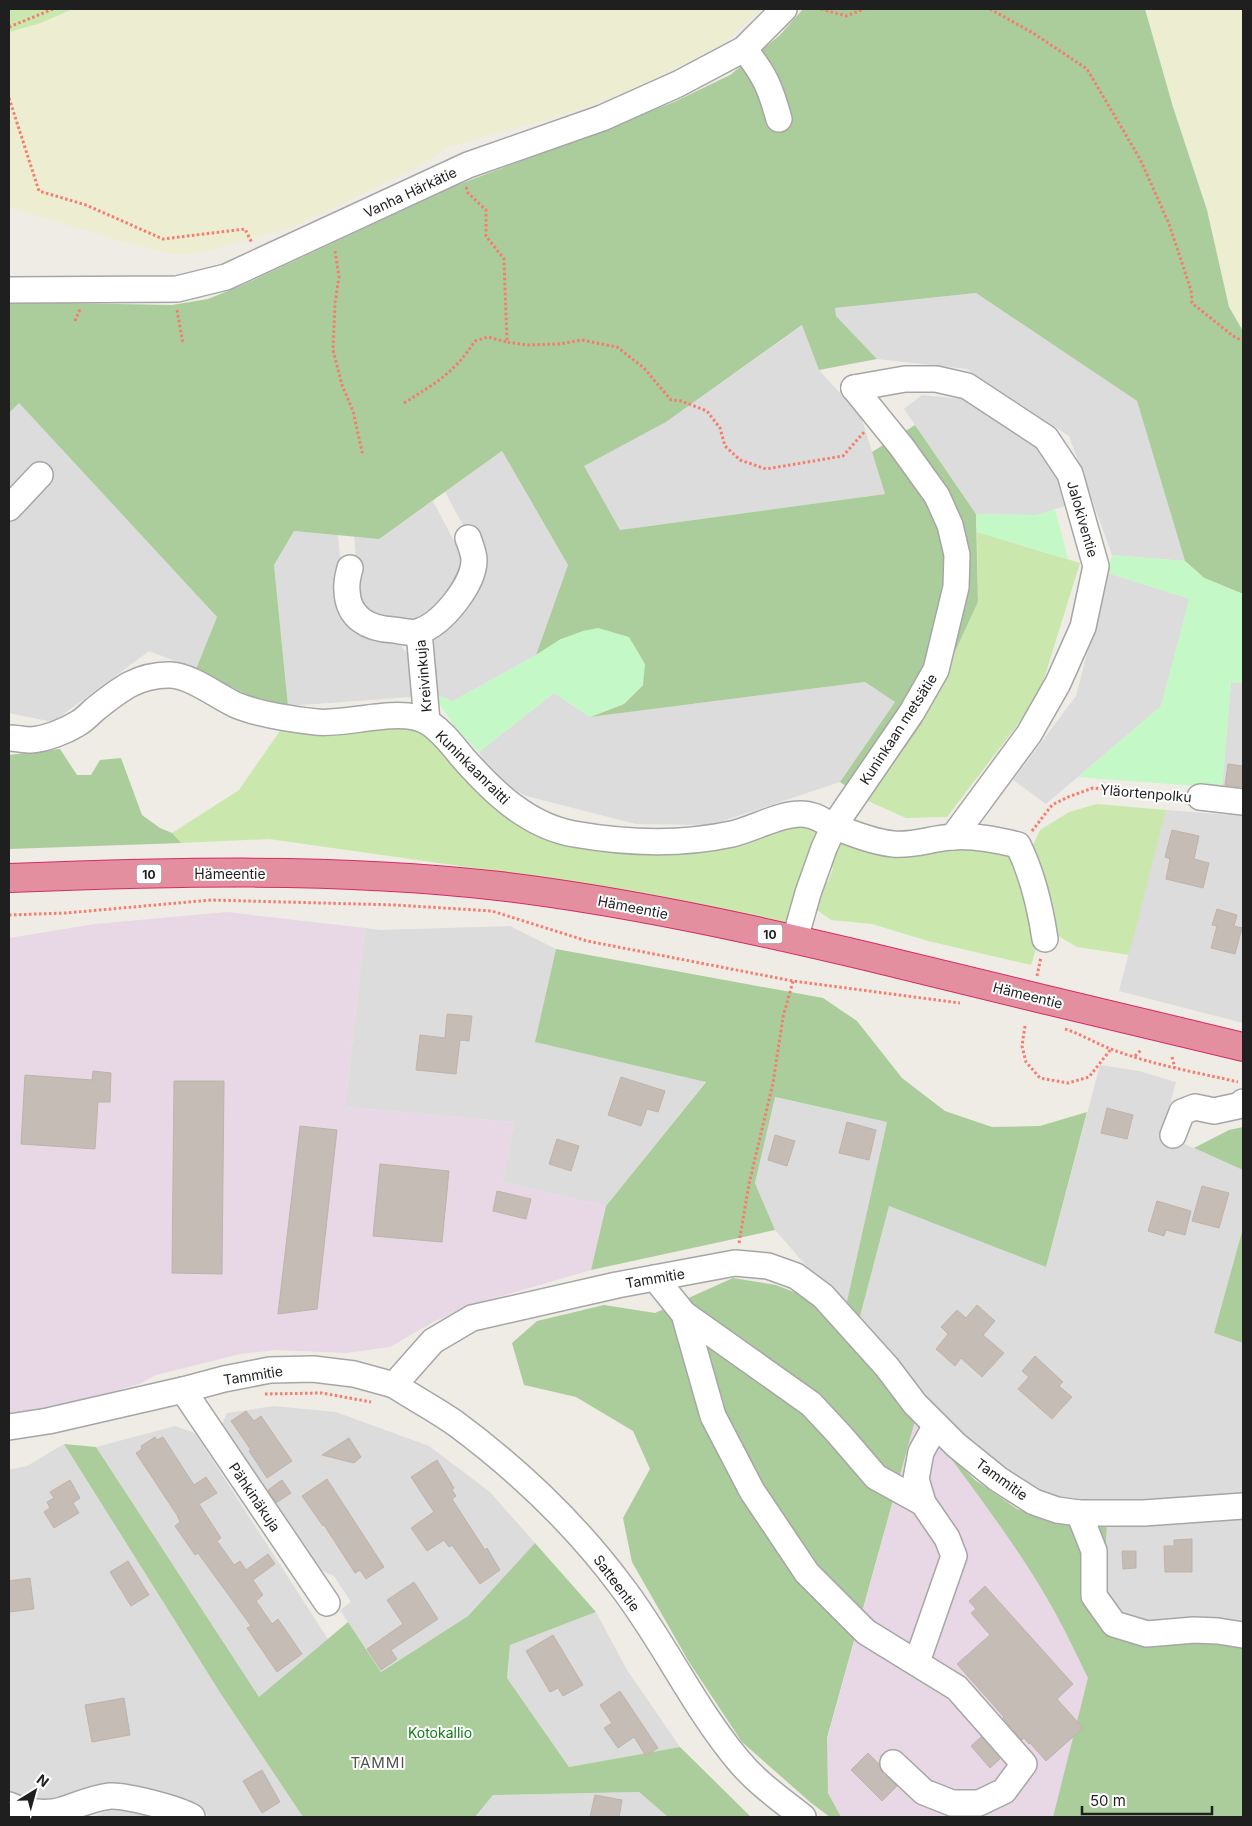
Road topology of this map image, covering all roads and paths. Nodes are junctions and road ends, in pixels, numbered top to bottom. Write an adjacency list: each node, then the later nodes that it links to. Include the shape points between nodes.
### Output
1 (53, 9): 6 (path)
2 (784, 9): 7 (street, Vanha Härkätie)
3 (821, 9): 4 (path, via 846,16)
4 (864, 9)
5 (990, 9): 16 (path, via 1086,69 1144,168 1169,224 1191,290 1192,303)
6 (9, 27)
7 (744, 49): 9 (street, via 760,69); 10 (street, Vanha Härkätie, via 678,84 602,118)
8 (9, 98): 11 (path, via 39,191 86,205 164,238)
9 (779, 119)
10 (468, 165): 13 (street, Vanha Härkätie, via 226,277); 15 (path, via 468,193 486,210 486,236 504,259)
11 (246, 229)
12 (336, 251): 21 (path, via 339,277 333,350 353,411)
13 (177, 289): 14 (street, Vanha Härkätie); 17 (path, via 176,314)
14 (9, 290)
15 (507, 342): 19 (path, via 488,337 475,341 442,380); 20 (path, via 527,345 582,340 617,347 644,368 671,400 707,411 720,428 726,446 740,460 766,468 843,456)
16 (1243, 342)
17 (183, 344)
18 (854, 388): 20 (street, Kuninkaan metsätie); 32 (street, Jalokiventie, via 905,379 936,379 967,386 1046,438 1070,474 1096,566 1083,627 1058,683 1029,734)
19 (404, 403)
20 (877, 416): 31 (street, Kuninkaan metsätie, via 937,496 950,526 957,555 956,587 936,670 912,712)
21 (363, 456)
22 (40, 475): 23 (street)
23 (9, 508)
24 (468, 538): 26 (street, Kreivinkuja, via 474,558 472,573 452,607)
25 (350, 568): 26 (street, Kreivinkuja, via 346,589 349,606 361,622 383,630)
26 (420, 632): 27 (street, Kreivinkuja)
27 (427, 721): 28 (street, Kuninkaanraitti, via 403,715 320,723 265,714 238,706 176,675 156,675 122,687 77,724 52,735 31,740); 31 (street, Kuninkaanraitti, via 496,793 520,812 545,826 571,834 645,842 689,840 730,834 799,814 815,816)
28 (9, 738)
29 (1200, 797): 30 (street, Yläortenpolku); 33 (path, Yläortenpolku, via 1093,788 1052,805)
30 (1243, 802)
31 (834, 826): 32 (street, via 893,844 918,844); 36 (street, Kuninkaan metsätie, via 811,884)
32 (953, 837): 33 (street, via 993,839)
33 (1018, 845): 37 (street, via 1028,864 1039,901)
34 (9, 878): 36 (highway, Hämeentie / 10, via 214,872 390,876 571,896)
35 (9, 915): 38 (path, via 66,914 211,900 492,911 587,942)
36 (795, 939): 42 (highway, Hämeentie / 10)
37 (1045, 939)
38 (793, 981): 39 (path); 51 (path, via 782,1017 773,1083 749,1184)
39 (967, 1005)
40 (1025, 1026): 43 (path, via 1022,1046 1026,1062 1040,1078 1068,1083 1089,1076)
41 (1060, 1028): 43 (path)
42 (1243, 1047)
43 (1111, 1049): 45 (path)
44 (1142, 1049): 45 (path)
45 (1135, 1056): 47 (path)
46 (1172, 1057): 47 (path)
47 (1175, 1068): 48 (path)
48 (1243, 1083)
49 (1243, 1102): 50 (street, via 1242,1105 1214,1111 1195,1107 1182,1112)
50 (1173, 1135)
51 (735, 1263): 52 (street, Tammitie); 57 (street, Tammitie, via 768,1266 796,1276 823,1296)
52 (655, 1278): 53 (street); 56 (street, Tammitie, via 472,1318 433,1341)
53 (684, 1314): 59 (street, via 811,1404 876,1477); 64 (street, via 713,1416 752,1491 807,1573 866,1632)
54 (183, 1390): 56 (street, Tammitie, via 270,1370 313,1369 354,1374); 58 (street, Tammitie); 62 (street, Pähkinäkuja)
55 (258, 1394): 56 (path)
56 (387, 1394): 68 (street, Satteentie, via 454,1422 545,1499 622,1586 738,1761)
57 (936, 1425): 59 (street, via 921,1452 916,1479); 61 (street, Tammitie, via 998,1479 1034,1502)
58 (9, 1427)
59 (923, 1502): 64 (street, via 947,1538 954,1556)
60 (1243, 1506): 61 (street, Tammitie, via 1144,1513)
61 (1079, 1513): 63 (street, via 1094,1551 1094,1596 1114,1624 1148,1634 1194,1630)
62 (327, 1603)
63 (1243, 1635)
64 (917, 1662): 65 (street, via 957,1688 1024,1764 1004,1791 979,1803 952,1803 924,1792)
65 (893, 1763)
66 (9, 1805): 67 (street, via 38,1812 60,1811 112,1796 136,1798)
67 (192, 1817)
68 (803, 1817)

